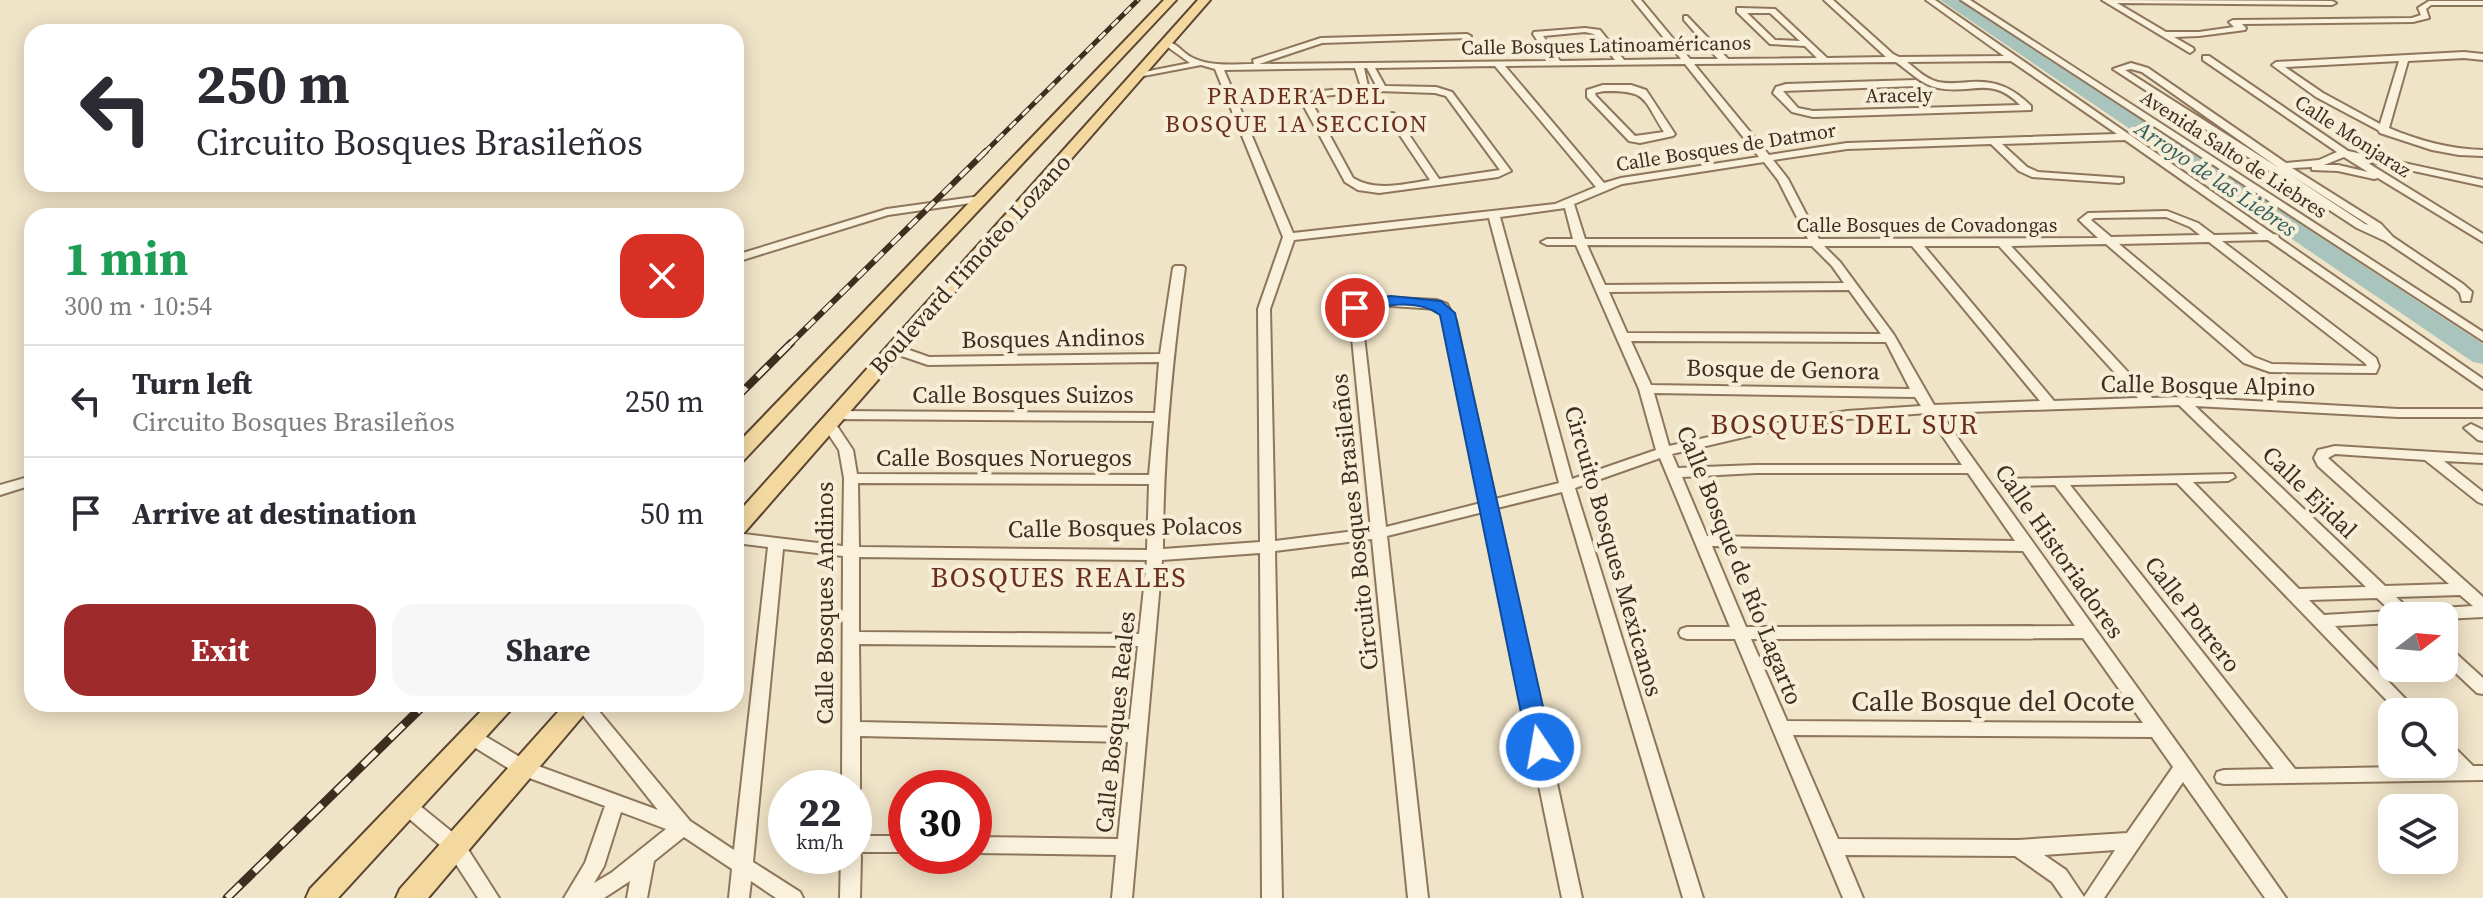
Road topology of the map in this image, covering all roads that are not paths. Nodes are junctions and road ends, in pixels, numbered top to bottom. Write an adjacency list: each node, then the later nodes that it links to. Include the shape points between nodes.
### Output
1 (1170, 0): 40 (main road, Boulevard Timoteo Lozano)
2 (1204, 0): 13 (main road, Boulevard Timoteo Lozano)
3 (1637, 0): 25 (street, Calle Historiadores)
4 (1828, 0): 22 (street)
5 (1930, 0): 20 (street, Avenida Salto de Liebres)
6 (1965, 0): 78 (street, Avenida Salto de Liebres)
7 (2108, 2): 8 (street); 11 (street)
8 (2289, 3)
9 (2483, 3): 11 (street, via 2429,3 2422,8 2426,16 2413,20 2240,21 2233,22 2241,30)
10 (1687, 18): 26 (street)
11 (2164, 35): 16 (street)
12 (1467, 36): 17 (street, via 1336,40)
13 (1168, 43): 30 (street, Calle Bosques Latinoaméricanos); 37 (main road, Boulevard Timoteo Lozano)
14 (1791, 44): 15 (street); 15 (street, via 1773,42 1740,10 1772,11); 23 (street)
15 (1808, 44): 24 (street)
16 (2190, 50)
17 (1282, 52): 33 (street, via 1283,60); 36 (street)
18 (2483, 55): 19 (street)
19 (2405, 57): 27 (street); 44 (street)
20 (2016, 58): 22 (street, Calle Bosques Latinoaméricanos); 45 (street, Avenida Salto de Liebres)
21 (2206, 58): 48 (street, Calle Monjaraz)
22 (1893, 59): 22 (street, Aracely, via 1928,82 1995,84 2028,108 1813,114 1795,110 1778,93 1786,87 1916,83); 24 (street, Calle Bosques Latinoaméricanos)
23 (1808, 61): 24 (street, Calle Bosques Latinoaméricanos); 26 (street, Calle Bosques Latinoaméricanos)
24 (1826, 61)
25 (1687, 62): 26 (street, Calle Bosques Latinoaméricanos); 29 (street, Calle Bosques Latinoaméricanos); 50 (street, Calle Historiadores)
26 (1726, 62)
27 (2309, 62): 38 (street); 38 (street, via 2276,65)
28 (1597, 63): 29 (street, Calle Bosques Latinoaméricanos); 32 (street, Calle Bosques Latinoaméricanos); 39 (street)
29 (1622, 63): 32 (street, via 1592,30 1537,34)
30 (1197, 64): 35 (street, Calle Bosques Latinoaméricanos); 37 (street, Calle Bosques Latinoaméricanos)
31 (1498, 64): 32 (street, Calle Bosques Latinoaméricanos); 34 (street, Calle Bosques Latinoaméricanos); 58 (street)
32 (1558, 64)
33 (1294, 66): 34 (street, Calle Bosques Latinoaméricanos); 36 (street, Calle Bosques Latinoaméricanos)
34 (1364, 66): 56 (street, via 1382,89 1449,94 1506,167 1498,174); 56 (street, via 1366,89 1307,98 1349,180 1379,190)
35 (1219, 67): 36 (street, Calle Bosques Latinoaméricanos); 62 (street)
36 (1244, 67)
37 (1138, 74): 41 (main road, Boulevard Timoteo Lozano)
38 (2301, 82): 44 (street)
39 (1616, 87): 39 (street, via 1590,92 1632,139 1670,134 1643,92)
40 (1071, 105): 41 (main road, via 1079,117); 43 (main road, Boulevard Timoteo Lozano)
41 (1107, 111): 46 (main road, Boulevard Timoteo Lozano)
42 (1392, 116): 56 (street)
43 (1046, 131): 46 (main road, via 1073,128); 59 (main road, Boulevard Timoteo Lozano)
44 (2383, 131): 49 (street)
45 (2128, 137): 47 (street, Calle Bosques de Datmor); 63 (street, Avenida Salto de Liebres)
46 (1082, 138): 80 (main road, Boulevard Timoteo Lozano)
47 (1993, 141): 50 (street, Calle Bosques de Datmor, via 1861,145); 55 (street, via 2036,175)
48 (2345, 153): 51 (street); 54 (street, Calle Monjaraz); 57 (street)
49 (2483, 153)
50 (1766, 159): 58 (street, Calle Bosques de Datmor); 70 (street, Calle Historiadores, via 1783,179)
51 (2327, 161): 52 (street); 53 (street)
52 (2338, 168): 53 (street); 54 (street)
53 (2282, 170): 53 (street, via 2259,160 2117,69 2145,70); 76 (street, via 2459,286)
54 (2382, 177): 65 (street, Calle Monjaraz)
55 (2119, 180)
56 (1436, 182)
57 (2483, 183)
58 (1601, 186): 60 (street, Calle Bosques de Datmor)
59 (981, 199): 72 (street, via 887,212); 92 (main road, Boulevard Timoteo Lozano)
60 (1569, 204): 61 (street, Calle Bosques de Datmor); 68 (street, Calle Bosque de Río Lagarto)
61 (1494, 215): 62 (street, Calle Bosques de Datmor); 105 (street, Circuito Bosques Mexicanos)
62 (1289, 237): 115 (street, via 1264,309)
63 (2274, 237): 64 (street, Calle Bosques de Covadongas); 82 (street, Avenida Salto de Liebres)
64 (2211, 238): 66 (street, Calle Bosques de Covadongas); 66 (street, via 2167,214 2085,217 2085,224); 66 (street, via 2371,361 2371,370 2259,365)
65 (2483, 239)
66 (2106, 240): 69 (street, Calle Bosques de Covadongas)
67 (1547, 242): 68 (street, Calle Bosques de Covadongas)
68 (1580, 242): 70 (street, Calle Bosques de Covadongas); 75 (street, Calle Bosque de Río Lagarto)
69 (2002, 243): 71 (street, Calle Bosques de Covadongas); 86 (street)
70 (1816, 244): 71 (street, Calle Bosques de Covadongas); 74 (street, Calle Historiadores)
71 (1916, 244): 87 (street)
72 (744, 257)
73 (1179, 268): 81 (street, Calle Bosques Reales)
74 (1853, 286): 75 (street); 79 (street, Calle Historiadores)
75 (1601, 289): 77 (street, Calle Bosque de Río Lagarto)
76 (2466, 298)
77 (1623, 337): 79 (street); 83 (street, Calle Bosque de Río Lagarto)
78 (2483, 337)
79 (1890, 338): 84 (street, Calle Historiadores)
80 (894, 349): 81 (street, Bosques Andinos, via 928,361); 91 (main road, Boulevard Timoteo Lozano)
81 (1166, 358): 90 (street, Calle Bosques Reales)
82 (2483, 385)
83 (1646, 389): 84 (street, Bosque de Genora); 93 (street, Calle Bosque de Río Lagarto)
84 (1919, 393): 88 (street, Calle Historiadores)
85 (2182, 401): 86 (street, Calle Bosque Alpino); 89 (street, Calle Bosque Alpino); 119 (street, Calle Ejidal)
86 (2149, 403): 87 (street, Calle Bosque Alpino)
87 (2051, 406): 88 (street, Calle Bosque Alpino)
88 (1931, 409): 93 (street, Calle Bosques Polacos, via 1798,422); 96 (street, Calle Historiadores)
89 (2483, 413)
90 (1162, 417): 91 (street, Calle Bosques Suizos); 101 (street, Calle Bosques Reales)
91 (832, 419): 99 (street, Calle Bosques Andinos); 109 (main road, Boulevard Timoteo Lozano)
92 (744, 449)
93 (1664, 452): 97 (street, Calle Bosque de Río Lagarto); 105 (street, Calle Bosques Polacos)
94 (2429, 456): 95 (street); 107 (street); 118 (street, via 2335,450 2321,458)
95 (2483, 459)
96 (1973, 469): 97 (street); 114 (street, Calle Historiadores)
97 (1673, 473): 112 (street, Calle Bosque de Río Lagarto)
98 (2228, 477): 100 (street)
99 (851, 478): 101 (street, Calle Bosques Noruegos); 116 (street, Calle Bosques Andinos)
100 (2181, 478): 102 (street); 120 (street)
101 (1156, 480): 117 (street, Calle Bosques Reales)
102 (2059, 481): 104 (street); 147 (street, Calle Potrero)
103 (24, 482): 106 (street)
104 (2010, 482)
105 (1567, 486): 108 (street, Calle Bosques Polacos); 174 (street, Circuito Bosques Mexicanos)
106 (0, 490)
107 (2483, 499)
108 (1490, 506): 110 (street, Calle Bosques Polacos); 110 (street, Circuito Bosques Brasileños, via 1447,313 1427,302 1364,303 1355,308); 173 (street, Circuito Bosques Brasileños)
109 (744, 519)
110 (1380, 533): 115 (street, Calle Bosques Polacos); 172 (street, Circuito Bosques Brasileños)
111 (744, 539): 113 (street, Calle Bosques Polacos)
112 (1701, 541): 114 (street); 126 (street, Calle Bosque de Río Lagarto)
113 (776, 545): 116 (street, Calle Bosques Polacos); 159 (street)
114 (2028, 546): 127 (street, Calle Historiadores)
115 (1267, 547): 117 (street, Calle Bosques Polacos); 171 (street)
116 (852, 552): 117 (street, Calle Bosques Polacos); 129 (street, Calle Bosques Andinos)
117 (1155, 555): 130 (street, Calle Bosques Reales)
118 (2464, 589): 119 (street); 122 (street)
119 (2380, 592): 120 (street); 121 (street, Calle Ejidal)
120 (2295, 595): 125 (street)
121 (2391, 602)
122 (2483, 608): 123 (street)
123 (2458, 611)
124 (2378, 618): 125 (street)
125 (2320, 621): 133 (street)
126 (1739, 632): 127 (street); 128 (street); 137 (street, Calle Bosque de Río Lagarto)
127 (2088, 632): 139 (street, Calle Historiadores)
128 (1687, 633)
129 (851, 638): 130 (street); 138 (street, Calle Bosques Andinos)
130 (1147, 640): 140 (street, Calle Bosques Reales)
131 (2458, 665): 132 (street)
132 (2483, 688)
133 (2395, 698)
134 (495, 712): 141 (main road)
135 (574, 712): 144 (main road)
136 (588, 712): 151 (street)
137 (1781, 728): 139 (street, Calle Bosque del Ocote); 156 (street, Calle Bosque de Río Lagarto)
138 (851, 729): 140 (street); 145 (street, Calle Bosques Andinos)
139 (2158, 730): 143 (street, Calle Historiadores)
140 (1138, 735): 155 (street, Calle Bosques Reales)
141 (472, 737): 144 (street); 150 (main road)
142 (2458, 759): 146 (street)
143 (2184, 766): 152 (street); 178 (street, Calle Historiadores)
144 (523, 768): 149 (street); 154 (main road)
145 (851, 770)
146 (2476, 774): 147 (street)
147 (2290, 776): 148 (street)
148 (2224, 777)
149 (615, 803): 151 (street); 164 (street, via 594,866)
150 (407, 806): 154 (street); 161 (main road)
151 (683, 827): 158 (street); 159 (street)
152 (2130, 841): 157 (street); 177 (street)
153 (992, 845): 155 (street)
154 (455, 846): 162 (main road); 163 (street)
155 (1127, 847): 170 (street, Calle Bosques Reales)
156 (1831, 847): 157 (street); 175 (street, Calle Bosque de Río Lagarto)
157 (2018, 848): 176 (street, via 2059,876)
158 (645, 857): 165 (street); 166 (street)
159 (741, 862): 167 (street); 168 (street)
160 (851, 874): 169 (street)
161 (320, 898)
162 (410, 898)
163 (489, 898)
164 (574, 898)
165 (587, 898)
166 (637, 898)
167 (739, 898)
168 (793, 898)
169 (850, 898)
170 (1122, 898)
171 (1272, 898)
172 (1418, 898)
173 (1572, 898)
174 (1693, 898)
175 (1853, 898)
176 (2074, 898)
177 (2093, 898)
178 (2276, 898)

